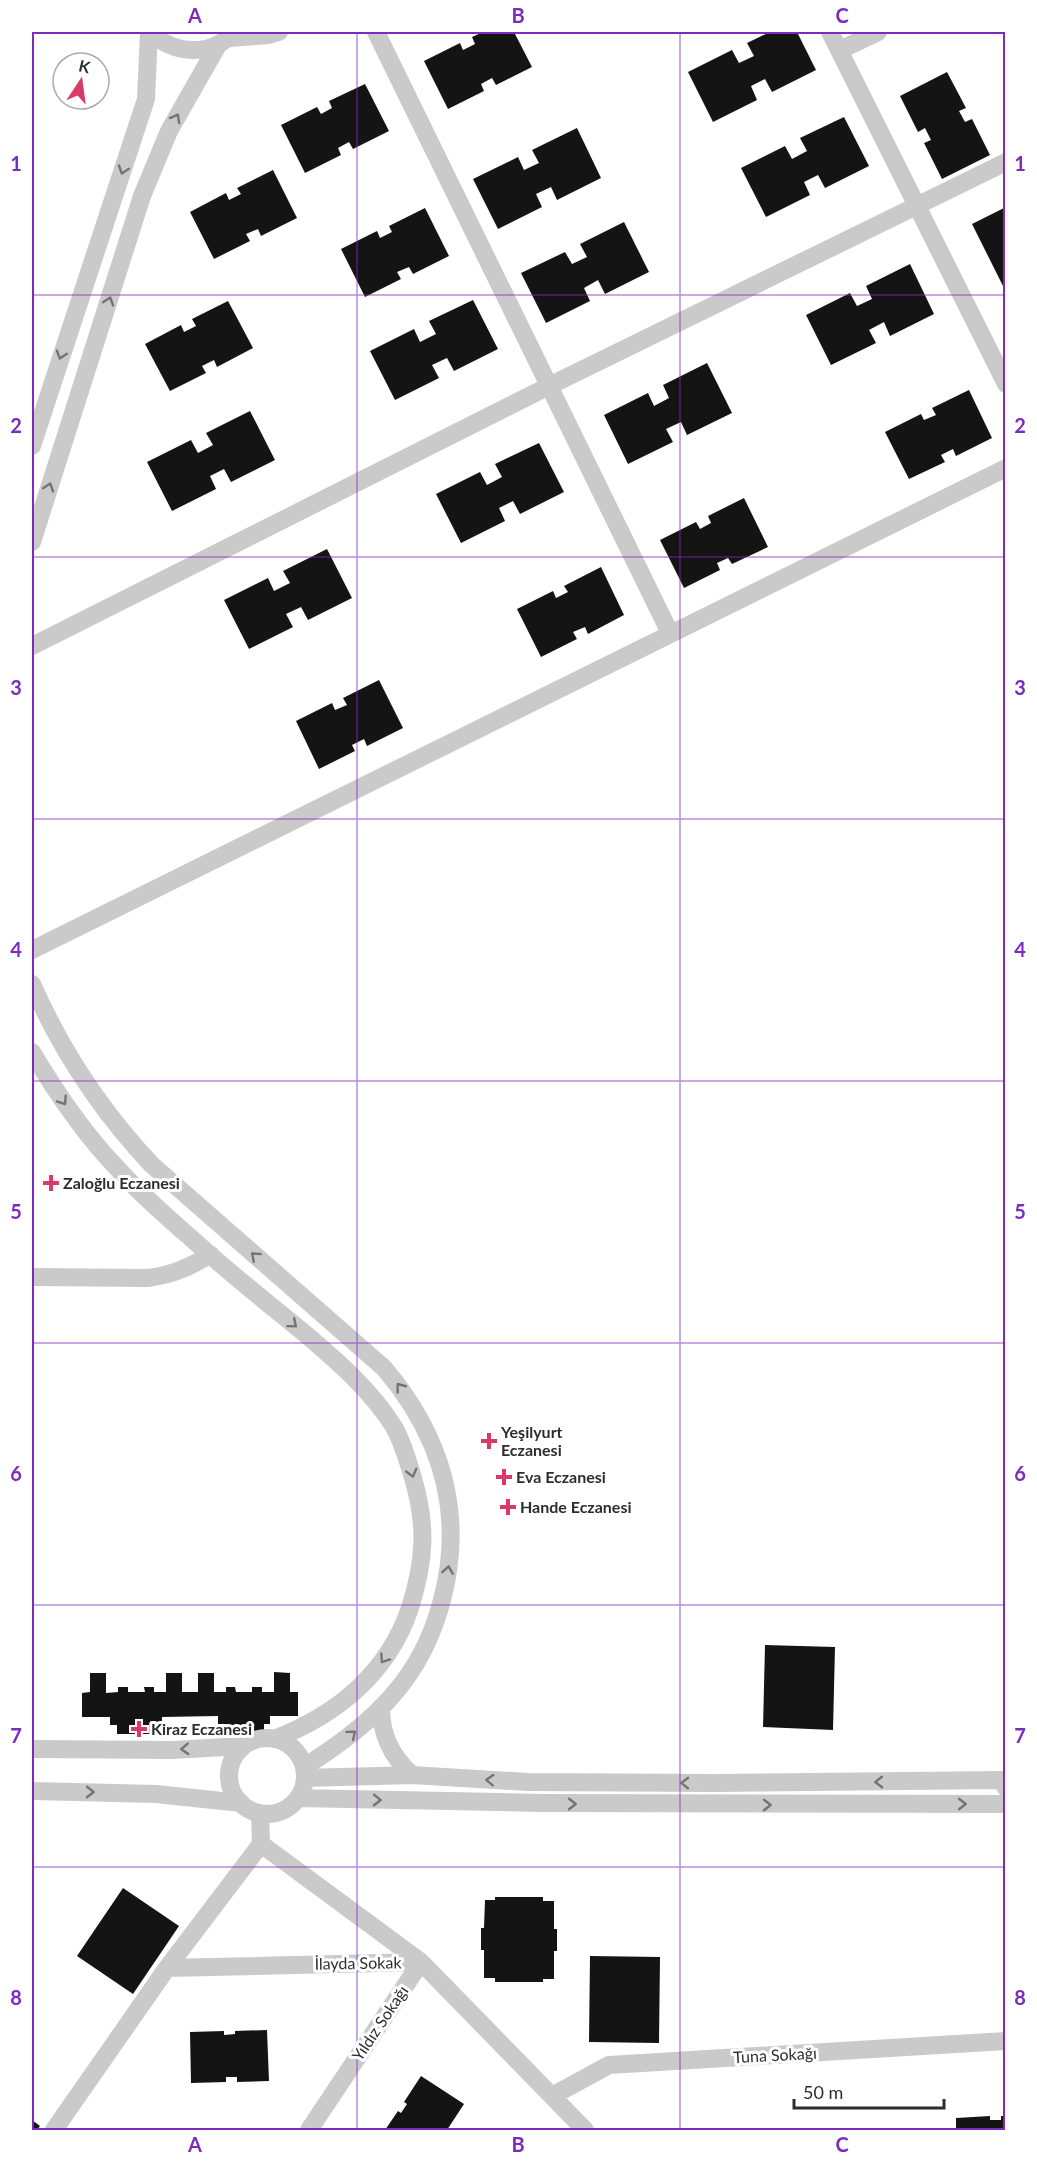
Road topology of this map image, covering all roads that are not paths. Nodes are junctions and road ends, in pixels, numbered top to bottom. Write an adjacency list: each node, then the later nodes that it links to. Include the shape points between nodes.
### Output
1 (149, 32): 6 (street, via 169,46 193,51); 12 (street, one-way to 12, via 146,99)
2 (279, 32): 6 (street)
3 (376, 32): 11 (street)
4 (830, 32): 7 (street)
5 (878, 32): 7 (street)
6 (227, 38): 14 (street, one-way to 6, via 142,196 169,131)
7 (840, 50): 9 (street)
8 (1005, 162): 9 (street)
9 (918, 206): 10 (street); 11 (street)
10 (1005, 384)
11 (549, 386): 15 (street); 16 (street)
12 (32, 446)
13 (1005, 468): 15 (street)
14 (32, 542)
15 (670, 633): 17 (street)
16 (32, 646)
17 (32, 950)
18 (32, 984): 22 (street, one-way to 18, via 401,1685 423,1649 448,1573 450,1508 442,1471 425,1427 384,1368 152,1166 123,1135 69,1058)
19 (32, 1052): 20 (street, one-way to 20, via 69,1110 112,1163)
20 (210, 1254): 21 (street, via 184,1269 148,1278); 23 (street, one-way to 23, via 338,1361 385,1414 406,1454 421,1507 422,1558 413,1597 386,1658 364,1684 334,1709)
21 (32, 1277)
22 (381, 1707): 26 (street, one-way to 22); 27 (street, via 382,1728 390,1749)
23 (274, 1738): 24 (street, via 252,1740); 26 (street, via 293,1748)
24 (243, 1746): 25 (street, one-way to 25); 31 (street, via 229,1774 234,1795)
25 (32, 1749)
26 (304, 1772): 27 (street); 30 (street)
27 (412, 1775): 28 (street, one-way to 27, via 528,1782)
28 (1003, 1784)
29 (32, 1791): 31 (street, one-way to 31, via 156,1794)
30 (298, 1798): 32 (street, one-way to 32); 33 (street, via 281,1811)
31 (241, 1803): 33 (street)
32 (1005, 1804)
33 (260, 1813): 34 (street)
34 (261, 1844): 35 (street); 36 (street)
35 (421, 1962): 36 (street, İlayda Sokak); 38 (street, İlayda Sokak); 41 (street, Yıldız Sokağı)
36 (167, 1968): 40 (street)
37 (1005, 2042): 38 (street, Tuna Sokağı, via 609,2065)
38 (552, 2096): 39 (street, İlayda Sokak)
39 (574, 2126)
40 (54, 2130)
41 (309, 2130)

